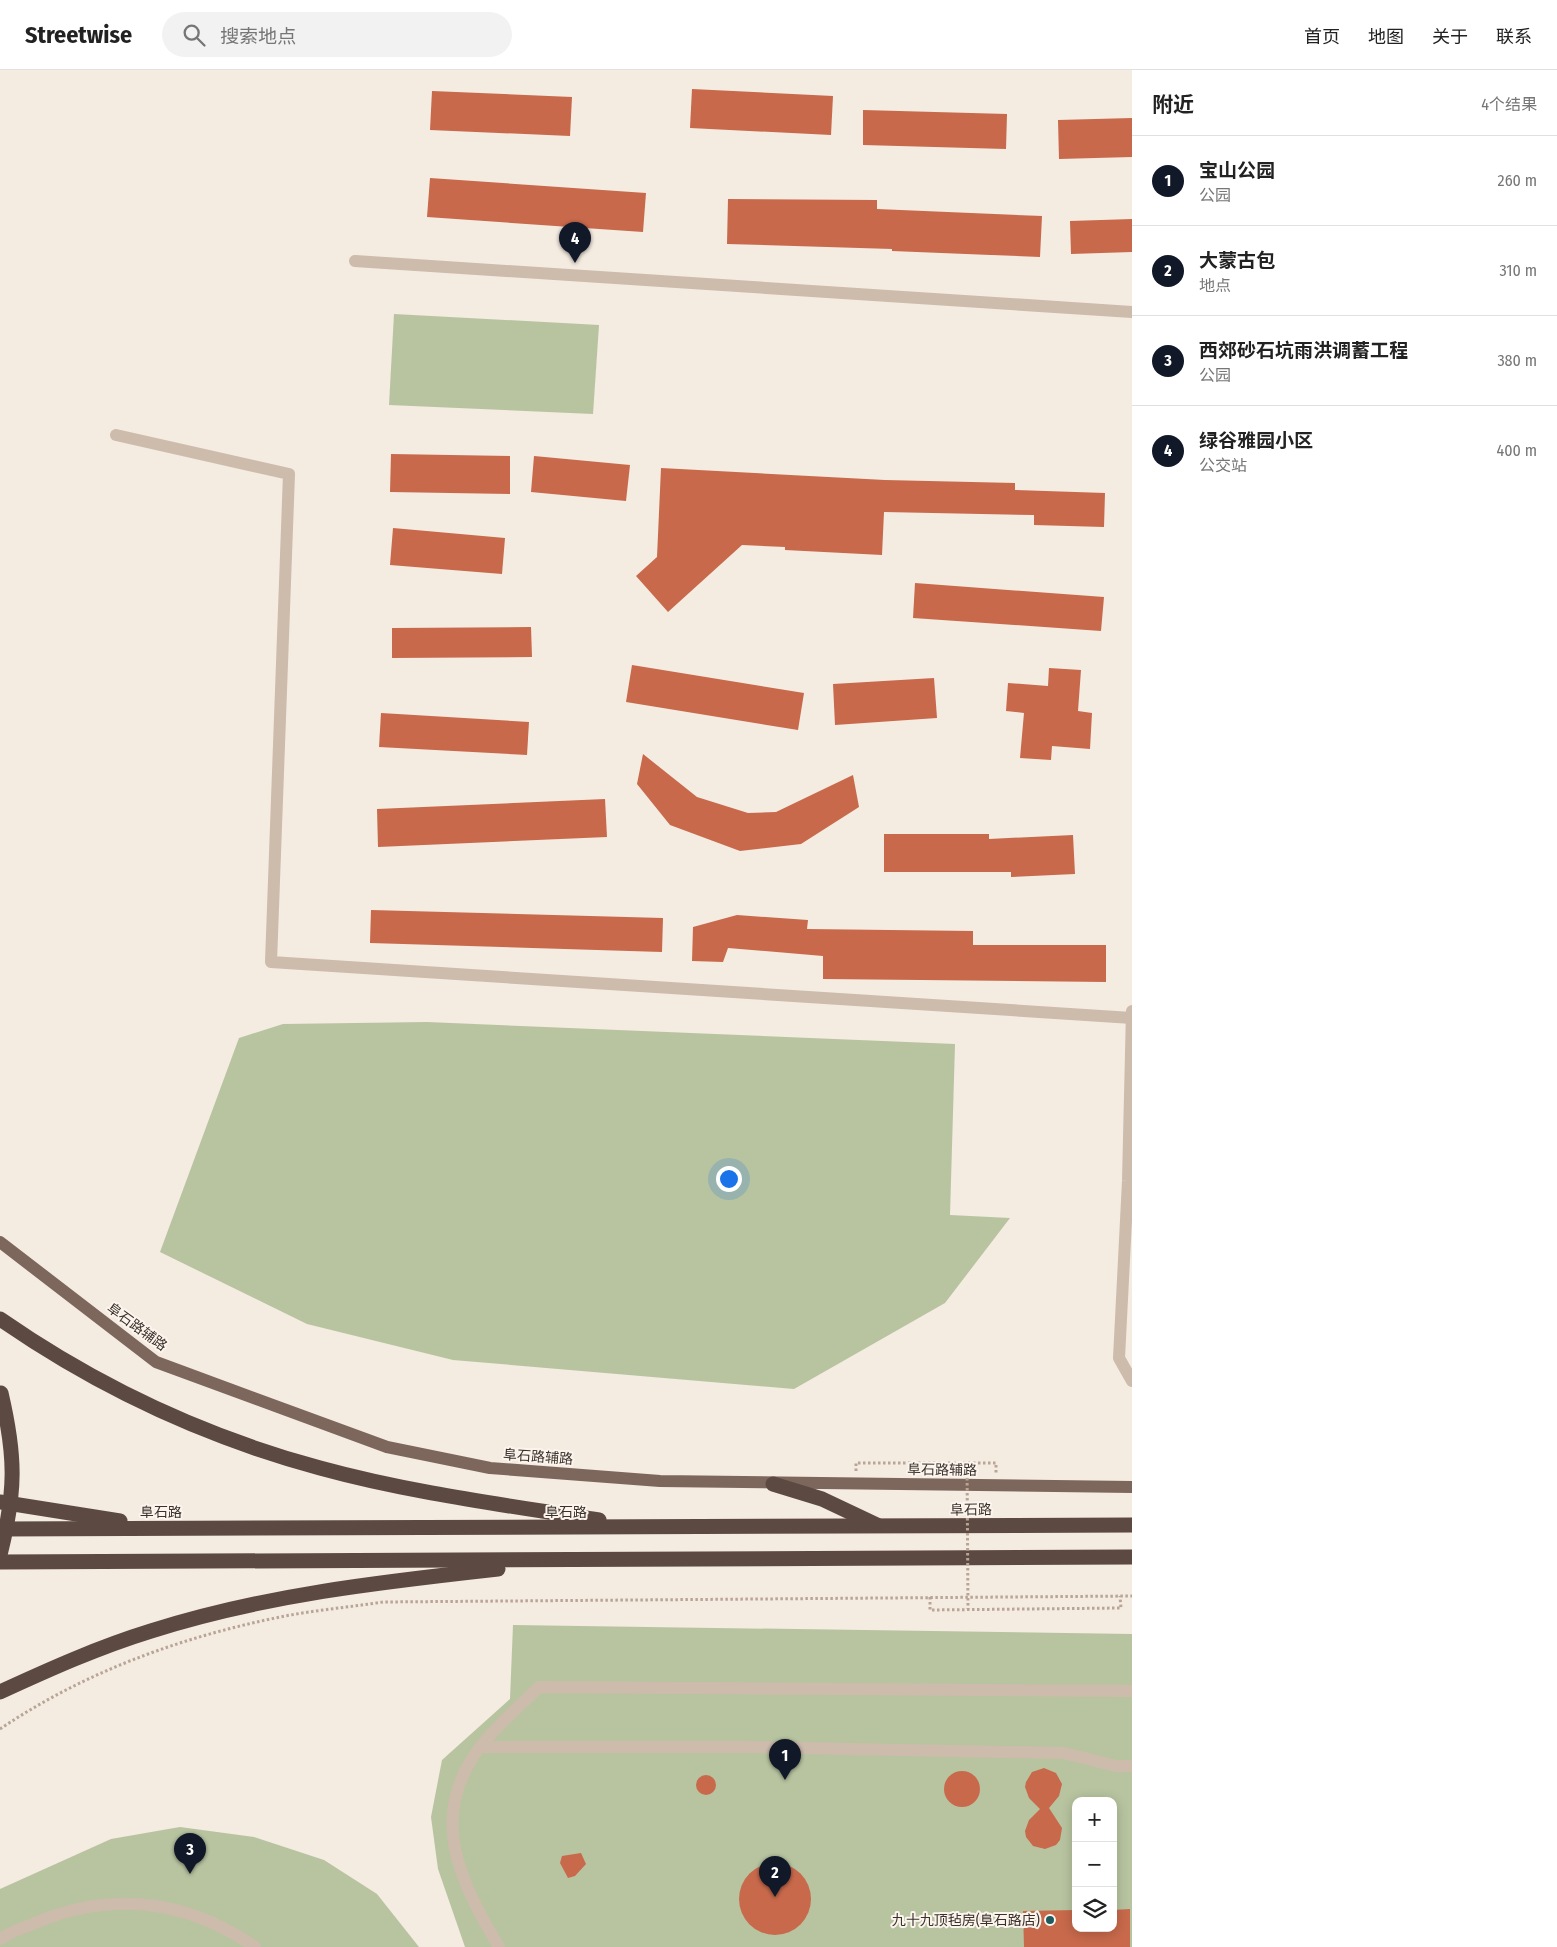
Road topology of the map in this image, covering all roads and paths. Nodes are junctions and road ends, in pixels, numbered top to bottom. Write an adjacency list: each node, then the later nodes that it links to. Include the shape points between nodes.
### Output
1 (356, 261): 2 (street)
2 (1132, 312)
3 (116, 435): 5 (street, via 289,474 271,962)
4 (1132, 1011): 5 (street)
5 (1132, 1018): 6 (street)
6 (1130, 1183): 9 (street, via 1119,1358)
7 (0, 1242): 14 (main road, 阜石路辅路, via 156,1362 387,1448 490,1468 660,1481)
8 (0, 1319): 20 (highway, via 45,1350 121,1394 248,1445 319,1468 377,1482)
9 (1132, 1381)
10 (0, 1392): 22 (highway, bridge, via 11,1436 14,1478)
11 (967, 1462): 12 (path); 13 (path); 29 (path, bridge)
12 (996, 1462)
13 (856, 1463)
14 (773, 1484): 15 (main road, 阜石路辅路); 18 (highway, via 822,1499)
15 (1132, 1487)
16 (0, 1502): 19 (highway)
17 (1132, 1524): 18 (highway, 阜石路)
18 (881, 1527): 20 (highway, 阜石路)
19 (166, 1528): 20 (highway, 阜石路); 21 (highway, 阜石路)
20 (642, 1528)
21 (0, 1529)
22 (0, 1555)
23 (1132, 1557): 24 (highway)
24 (574, 1560): 25 (highway); 31 (highway, via 356,1585 238,1608 134,1636 74,1658)
25 (0, 1562)
26 (1120, 1596): 27 (path); 28 (path); 29 (path, via 1121,1608)
27 (1132, 1596)
28 (930, 1597): 29 (path, via 930,1610); 32 (path, via 383,1602 285,1616 188,1640 111,1668 39,1703)
29 (968, 1609)
30 (1132, 1691): 33 (street, via 539,1687)
31 (0, 1692)
32 (0, 1729)
33 (480, 1747): 34 (street, via 745,1747 1064,1753 1116,1766); 37 (street, via 454,1800 454,1844 461,1876)
34 (1132, 1766)
35 (0, 1939): 36 (street, via 47,1918 89,1905 124,1903 159,1906 204,1918)
36 (255, 1947)
37 (499, 1947)

